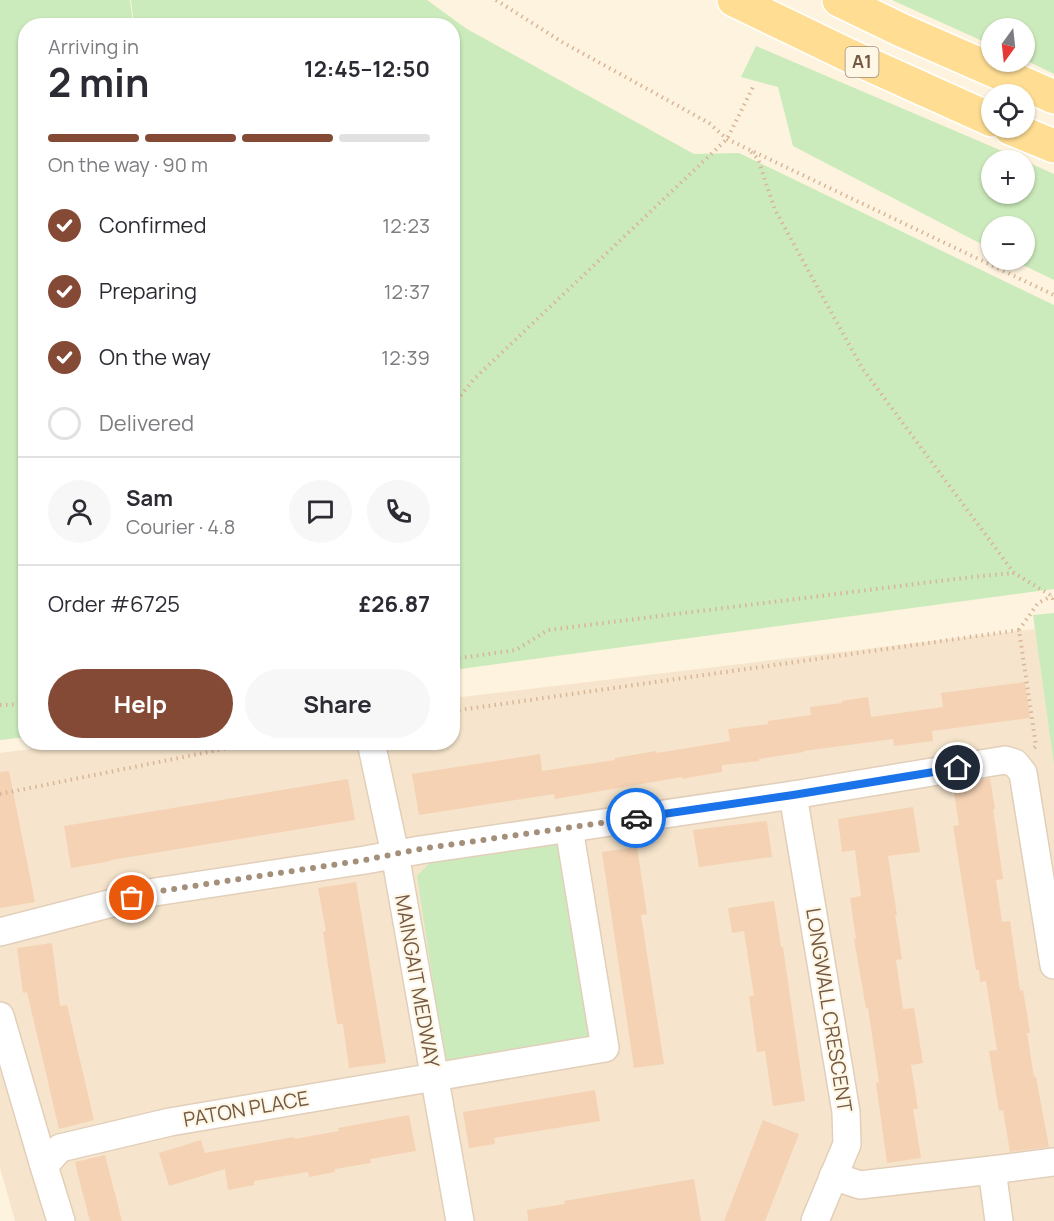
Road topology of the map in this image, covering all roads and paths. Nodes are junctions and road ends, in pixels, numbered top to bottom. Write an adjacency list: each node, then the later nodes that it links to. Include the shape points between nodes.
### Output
1 (496, 0): 8 (path, via 562,42 709,123)
2 (734, 0): 6 (main road, A1)
3 (839, 0): 5 (main road, A1)
4 (753, 87): 8 (path)
5 (1054, 97)
6 (981, 115)
7 (1034, 138): 9 (main road)
8 (727, 139): 10 (path); 12 (path)
9 (1054, 146)
10 (748, 149): 11 (path); 13 (path, via 758,159 775,210 862,368)
11 (1054, 296)
12 (460, 396)
13 (1014, 573): 14 (path); 17 (path, via 548,630 516,650)
14 (1052, 596): 15 (path); 16 (path, via 1038,603)
15 (1054, 602)
16 (1019, 630): 20 (path); 23 (path, via 1036,746)
17 (460, 658)
18 (18, 704): 19 (path)
19 (0, 705)
20 (460, 710)
21 (218, 750): 24 (path)
22 (373, 750): 27 (street, MAINGAIT MEDWAY)
23 (1015, 763): 25 (street, via 1005,760); 29 (street, via 1023,773)
24 (0, 794)
25 (793, 795): 26 (street); 35 (street, LONGWALL CRESCENT, via 846,1112 846,1144)
26 (569, 828): 27 (street); 31 (street, PATON PLACE, via 605,1048)
27 (395, 854): 28 (street, via 154,892); 31 (street, MAINGAIT MEDWAY)
28 (0, 932)
29 (1054, 964)
30 (0, 1016): 32 (street)
31 (434, 1076): 32 (street, PATON PLACE, via 170,1122); 37 (street, MAINGAIT MEDWAY)
32 (52, 1157): 36 (street)
33 (1054, 1162): 34 (street)
34 (992, 1170): 35 (street, via 860,1185); 39 (street)
35 (833, 1176): 38 (street, LONGWALL CRESCENT)
36 (61, 1221)
37 (460, 1221)
38 (815, 1221)
39 (999, 1221)

